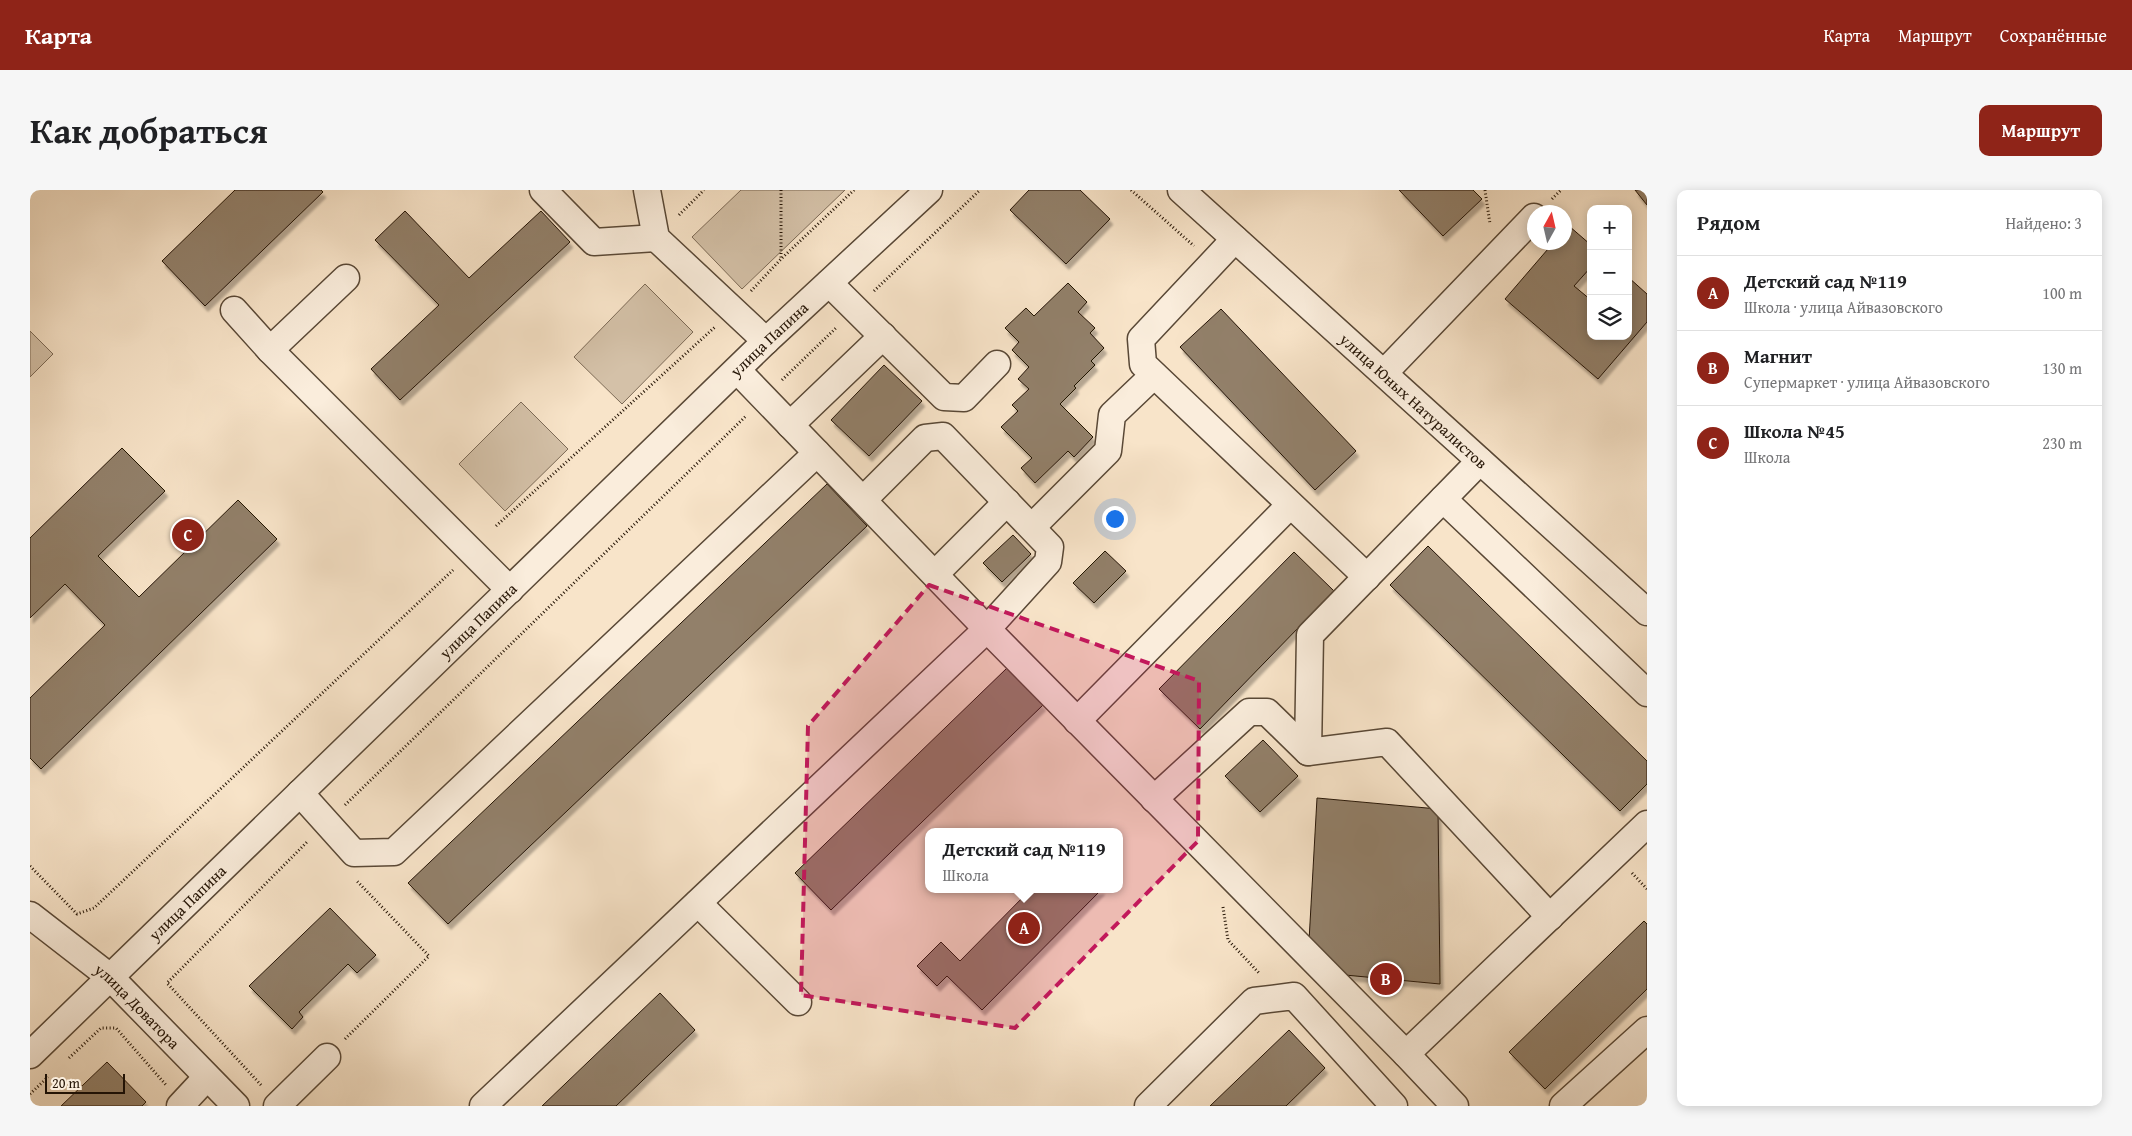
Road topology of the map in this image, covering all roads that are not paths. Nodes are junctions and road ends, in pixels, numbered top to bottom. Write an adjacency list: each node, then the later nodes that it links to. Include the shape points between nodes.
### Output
1 (543, 190): 6 (street, via 594,242)
2 (647, 190): 6 (street)
3 (929, 190): 9 (street, улица Папина)
4 (1181, 190): 7 (street, улица Юных Натуралистов)
5 (1527, 225): 16 (street)
6 (656, 238): 12 (street)
7 (1235, 239): 16 (street, улица Юных Натуралистов); 17 (street, via 1141,339 1143,364)
8 (346, 278): 13 (street)
9 (829, 283): 11 (street); 12 (street, улица Папина)
10 (234, 310): 13 (street)
11 (883, 336): 14 (street, via 944,397 964,398); 18 (street)
12 (766, 341): 15 (street, улица Папина)
13 (270, 350): 28 (street)
14 (997, 364)
15 (737, 370): 18 (street); 28 (street, улица Папина)
16 (1384, 373): 20 (street, улица Юных Натуралистов)
17 (1154, 375): 24 (street); 25 (street, via 1112,415 1108,451)
18 (790, 425): 19 (street)
19 (817, 453): 22 (street); 34 (street, via 394,852 354,853)
20 (1480, 461): 21 (street); 29 (street, улица Юных Натуралистов)
21 (1443, 499): 27 (street); 31 (street)
22 (863, 500): 23 (street, via 925,438 943,436); 26 (street)
23 (1007, 502): 25 (street); 26 (street)
24 (1290, 505): 27 (street); 32 (street)
25 (1032, 527): 30 (street, via 1050,547 1048,562)
26 (935, 574): 30 (street)
27 (1366, 577): 33 (street, via 1310,635)
28 (510, 590): 34 (street, улица Папина)
29 (1647, 612)
30 (987, 630): 32 (street); 37 (street)
31 (1647, 693)
32 (1077, 721): 35 (street)
33 (1308, 752): 35 (street, via 1266,712 1249,712); 39 (street, via 1387,742)
34 (300, 793): 40 (street, улица Папина)
35 (1154, 799): 43 (street)
36 (1647, 824): 39 (street)
37 (698, 903): 41 (street); 50 (street)
38 (30, 915): 40 (street, улица Доватора)
39 (1550, 917): 43 (street)
40 (110, 978): 44 (street, улица Папина); 46 (street, улица Доватора)
41 (798, 1002)
42 (1647, 1030): 54 (street)
43 (1406, 1054): 53 (street)
44 (30, 1055)
45 (327, 1058): 48 (street)
46 (207, 1077): 47 (street); 49 (street, улица Доватора)
47 (181, 1105)
48 (278, 1105)
49 (236, 1106)
50 (483, 1106)
51 (1148, 1106): 52 (street, via 1254,1001 1294,996)
52 (1394, 1106)
53 (1455, 1106)
54 (1563, 1106)

